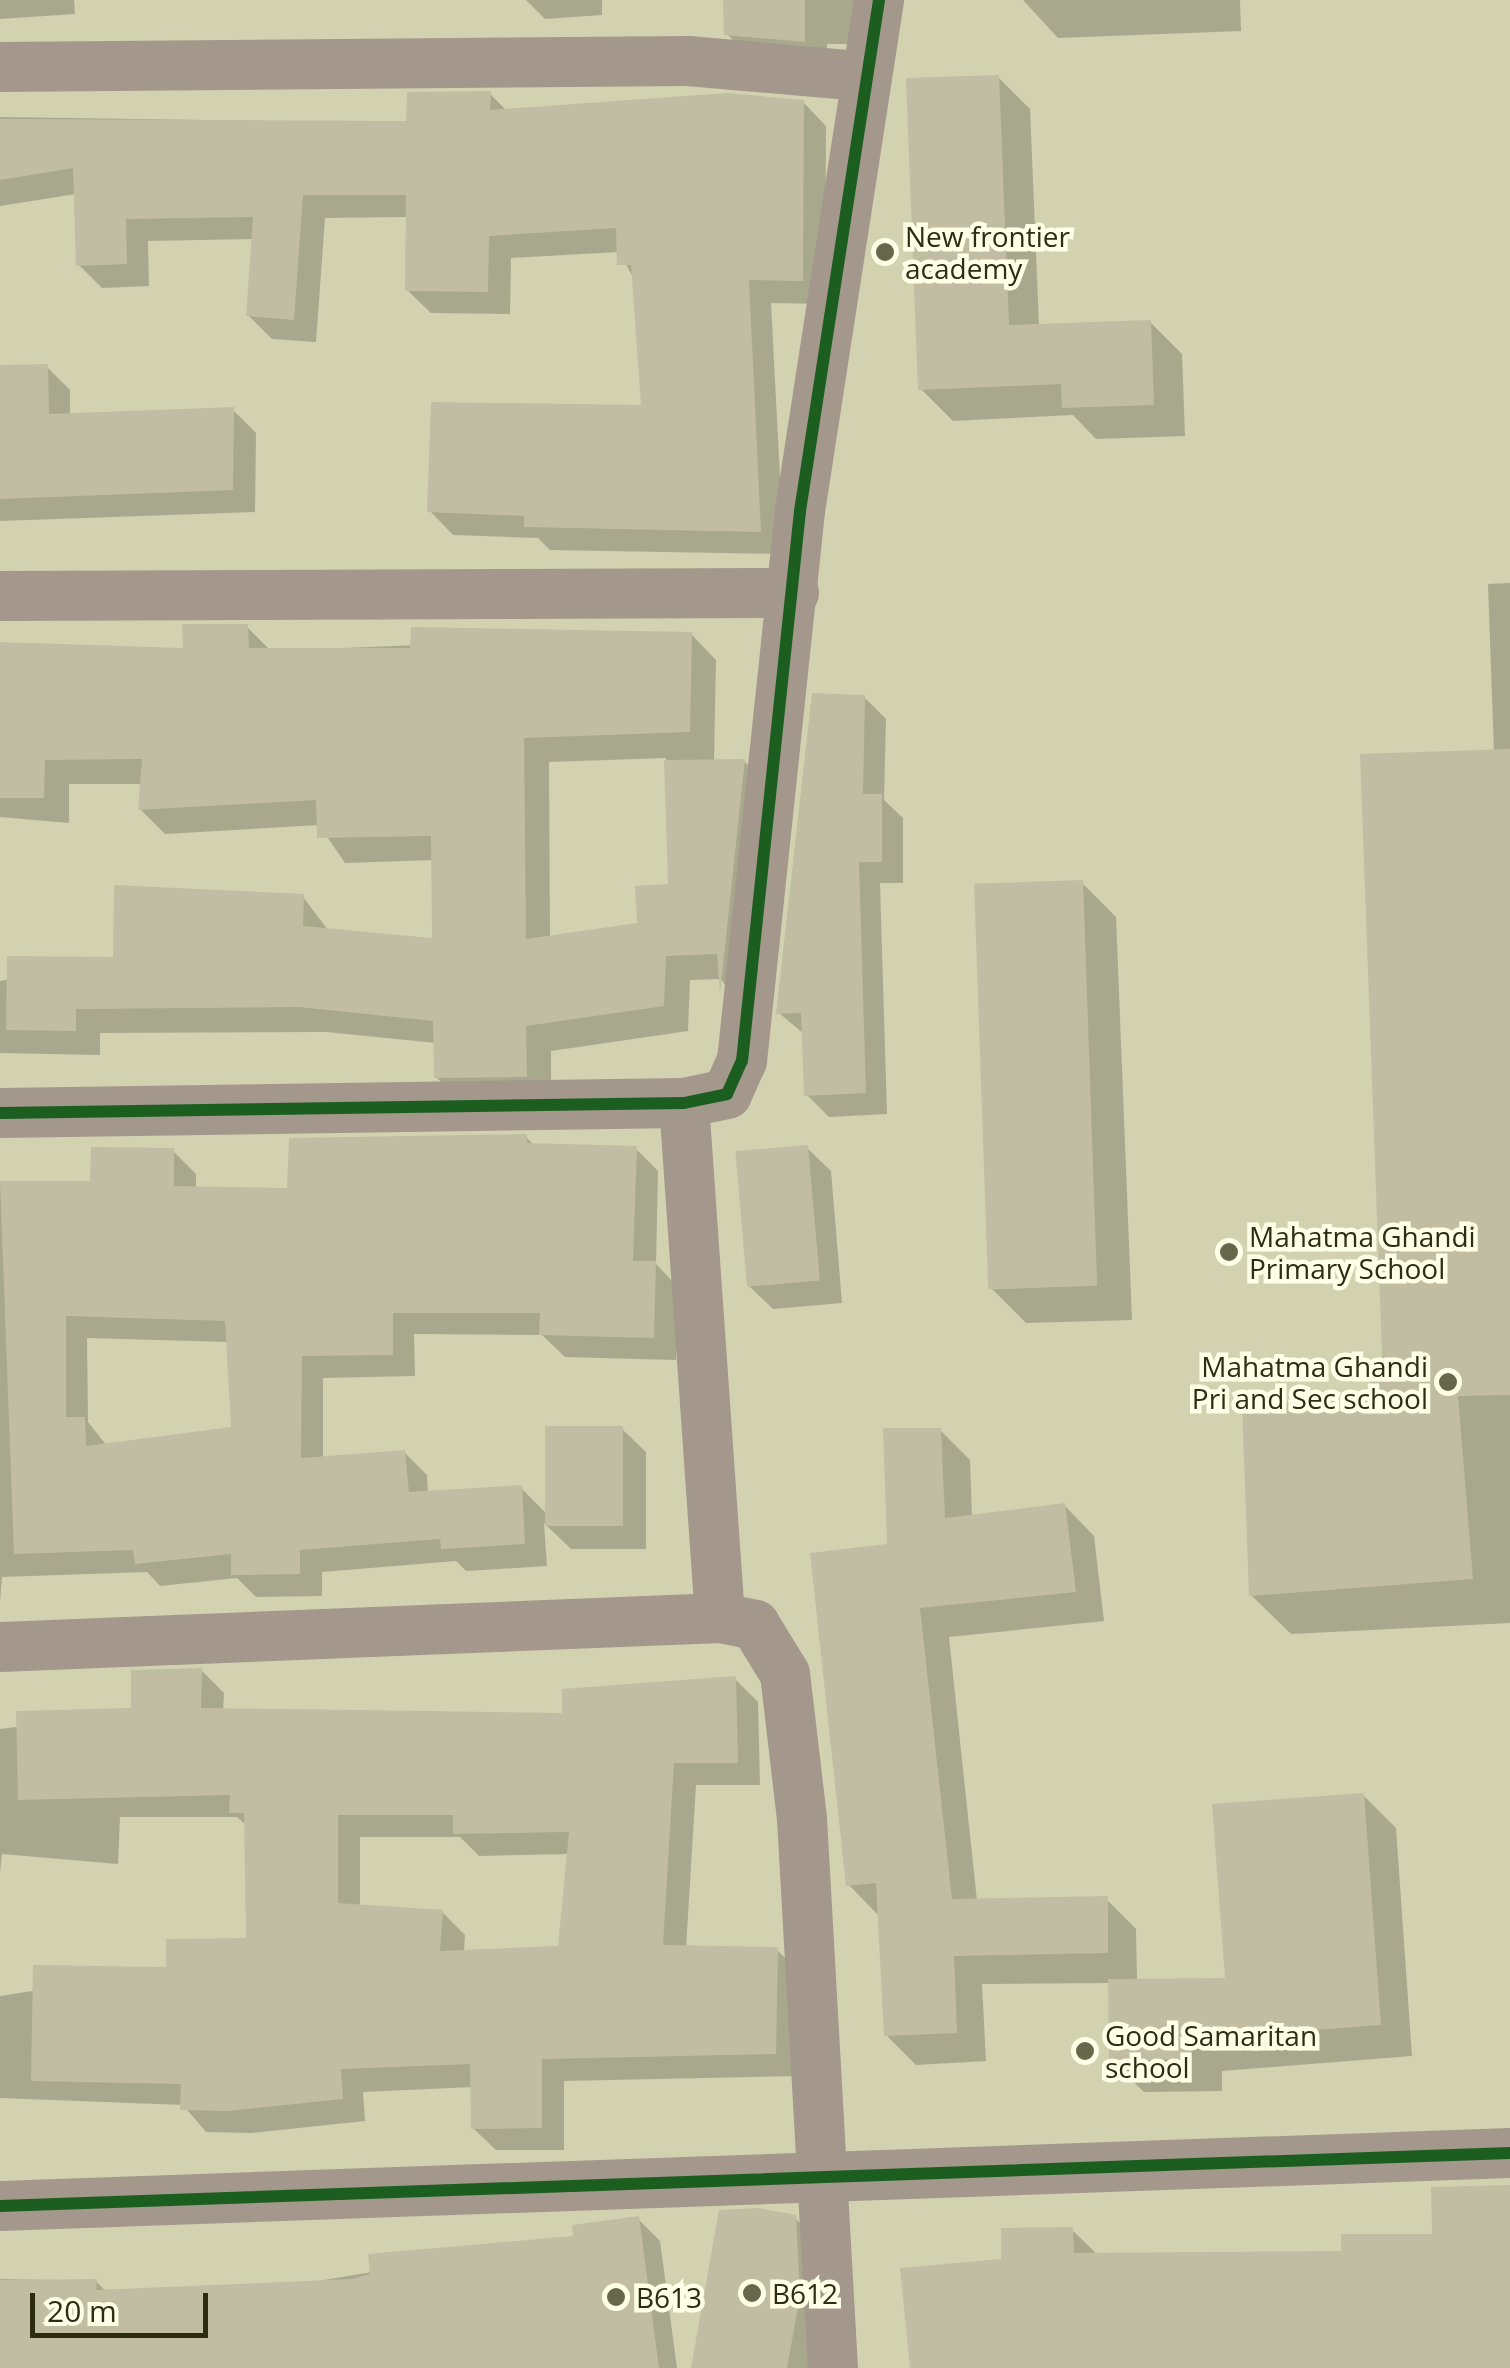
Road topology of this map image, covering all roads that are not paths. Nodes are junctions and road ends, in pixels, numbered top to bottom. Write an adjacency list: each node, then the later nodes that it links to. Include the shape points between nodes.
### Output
1 (878, 0): 3 (street)
2 (0, 67): 3 (street, via 688,61)
3 (861, 76): 4 (street)
4 (794, 593): 5 (street); 6 (street, via 742,1062 727,1094)
5 (0, 596)
6 (684, 1103): 7 (street); 8 (street)
7 (0, 1113)
8 (720, 1618): 9 (street); 11 (street, via 755,1625 785,1674)
9 (0, 1647)
10 (1510, 2153): 11 (street)
11 (826, 2176): 12 (street); 13 (street)
12 (0, 2206)
13 (834, 2368)

